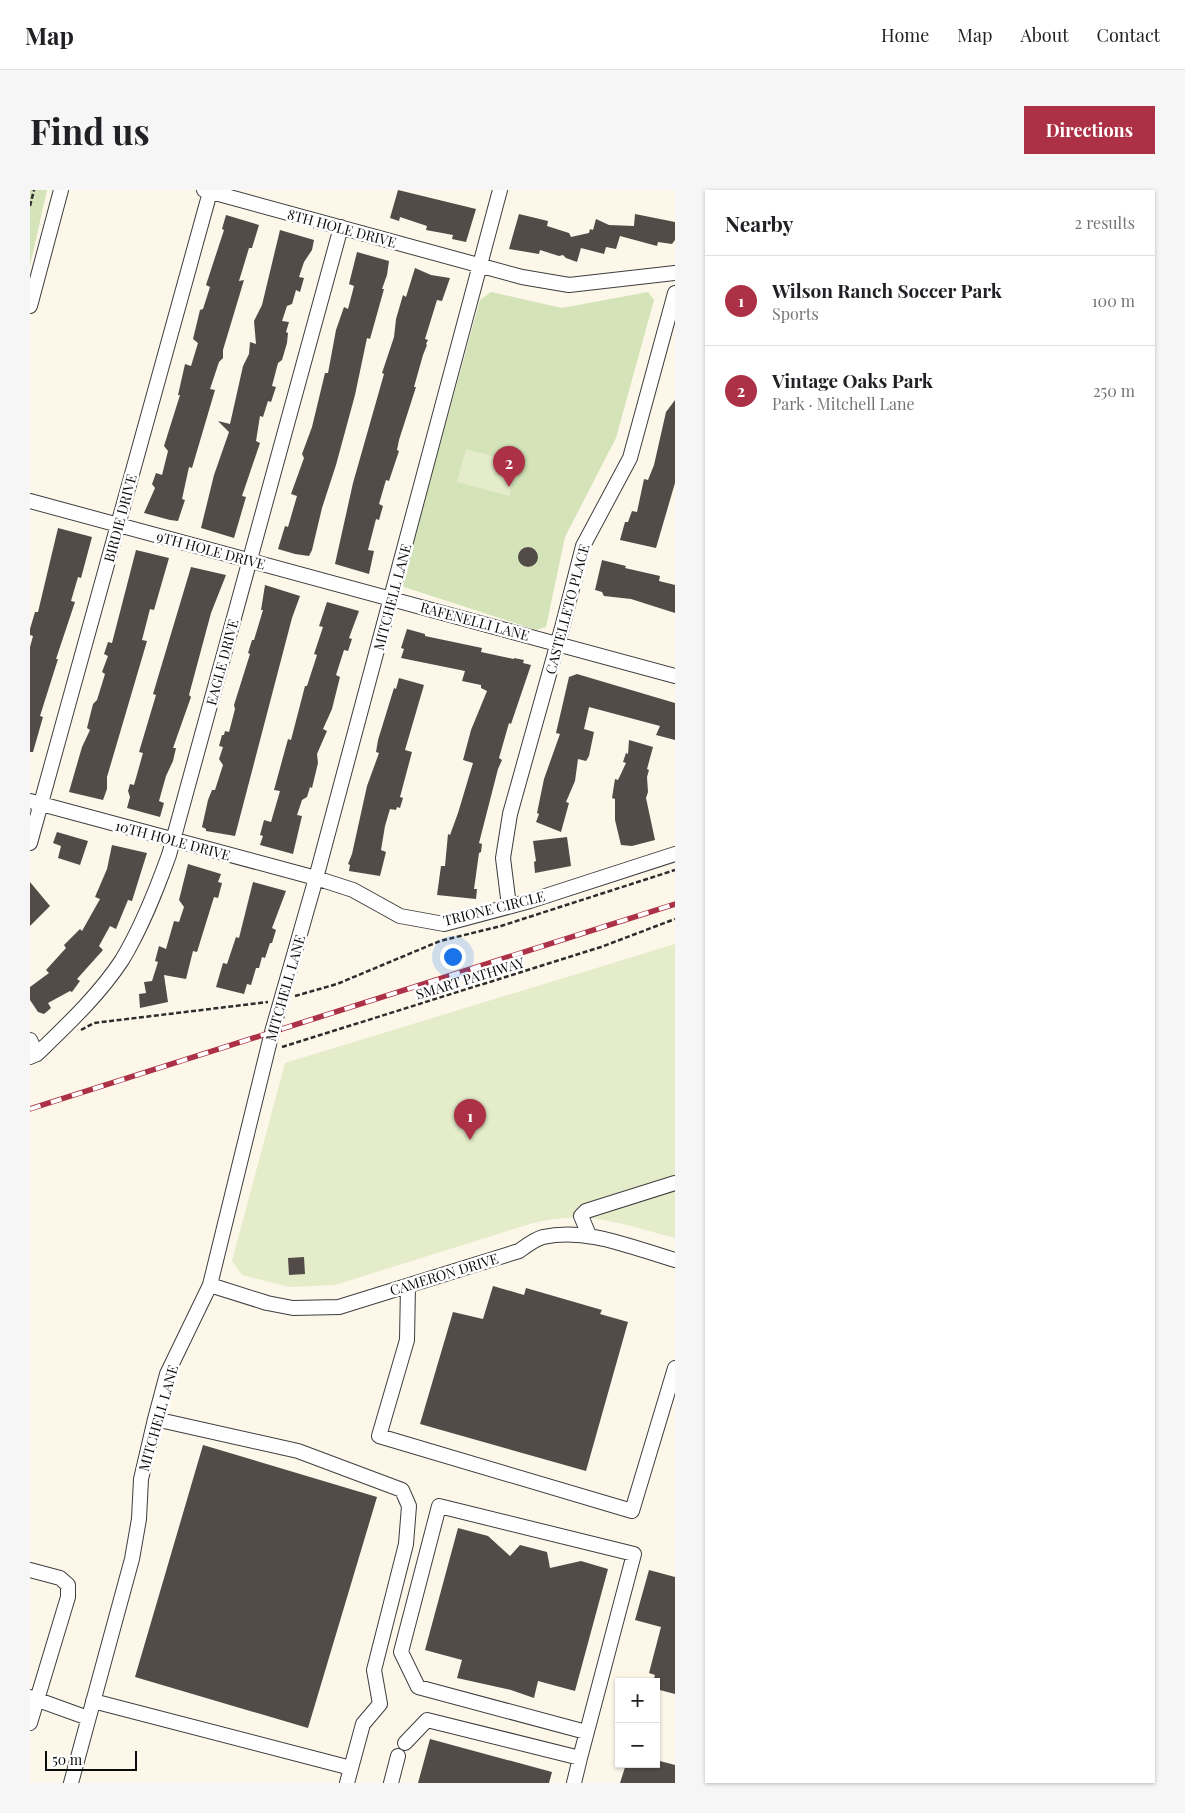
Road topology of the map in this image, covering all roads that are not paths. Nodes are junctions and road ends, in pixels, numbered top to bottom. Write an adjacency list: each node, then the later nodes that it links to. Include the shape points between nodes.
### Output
1 (62, 190): 8 (street)
2 (500, 190): 5 (street, MITCHELL LANE)
3 (207, 191): 4 (street, 8TH HOLE DRIVE); 10 (street, BIRDIE DRIVE)
4 (341, 227): 5 (street, 8TH HOLE DRIVE); 11 (street, EAGLE DRIVE)
5 (481, 266): 6 (street, 8TH HOLE DRIVE, via 569,285); 12 (street, MITCHELL LANE)
6 (675, 273)
7 (675, 293): 13 (street, CASTELLETO PLACE, via 630,458 583,546)
8 (30, 306)
9 (30, 501): 10 (street, 9TH HOLE DRIVE)
10 (118, 525): 11 (street, 9TH HOLE DRIVE); 15 (street, BIRDIE DRIVE)
11 (250, 560): 12 (street, 9TH HOLE DRIVE); 16 (street, EAGLE DRIVE)
12 (391, 598): 13 (street, RAFENELLI LANE); 19 (street, MITCHELL LANE)
13 (558, 644): 14 (street, RAFENELLI LANE); 20 (street, CASTELLETO PLACE, via 510,814 503,858)
14 (675, 676)
15 (36, 803): 16 (street, 10TH HOLE DRIVE); 17 (street, BIRDIE DRIVE)
16 (173, 841): 19 (street, 10TH HOLE DRIVE); 22 (street, EAGLE DRIVE, via 152,901 122,960 83,1010)
17 (30, 843)
18 (675, 854): 20 (street, TRIONE CIRCLE)
19 (316, 878): 20 (street, TRIONE CIRCLE, via 353,890 400,916 444,924); 26 (street, MITCHELL LANE, via 269,1044)
20 (509, 906)
21 (30, 1040): 22 (street)
22 (34, 1055)
23 (675, 1183): 24 (street, via 586,1210 581,1216)
24 (589, 1235): 25 (street, CAMERON DRIVE); 27 (street, CAMERON DRIVE, via 541,1237 519,1251)
25 (675, 1260)
26 (210, 1285): 27 (street, CAMERON DRIVE, via 293,1308 339,1307); 29 (street, MITCHELL LANE, via 167,1374)
27 (408, 1286): 28 (street, via 407,1340 379,1436 632,1511)
28 (675, 1368)
29 (155, 1419): 32 (street, MITCHELL LANE, via 141,1479 132,1559); 39 (street, via 298,1451 402,1490 409,1506 406,1544 374,1670 380,1704 363,1724)
30 (31, 1574): 31 (street, via 60,1578 68,1585 68,1597)
31 (33, 1698): 33 (street); 34 (street)
32 (93, 1701): 33 (street, MITCHELL LANE); 39 (street)
33 (88, 1718): 40 (street, MITCHELL LANE)
34 (30, 1723)
35 (586, 1732): 35 (street, via 634,1554 439,1506 401,1652 418,1686); 38 (street)
36 (405, 1743): 38 (street, via 427,1720)
37 (398, 1756): 42 (street)
38 (580, 1758): 43 (street)
39 (351, 1768): 41 (street)
40 (71, 1783)
41 (346, 1783)
42 (391, 1783)
43 (574, 1783)

